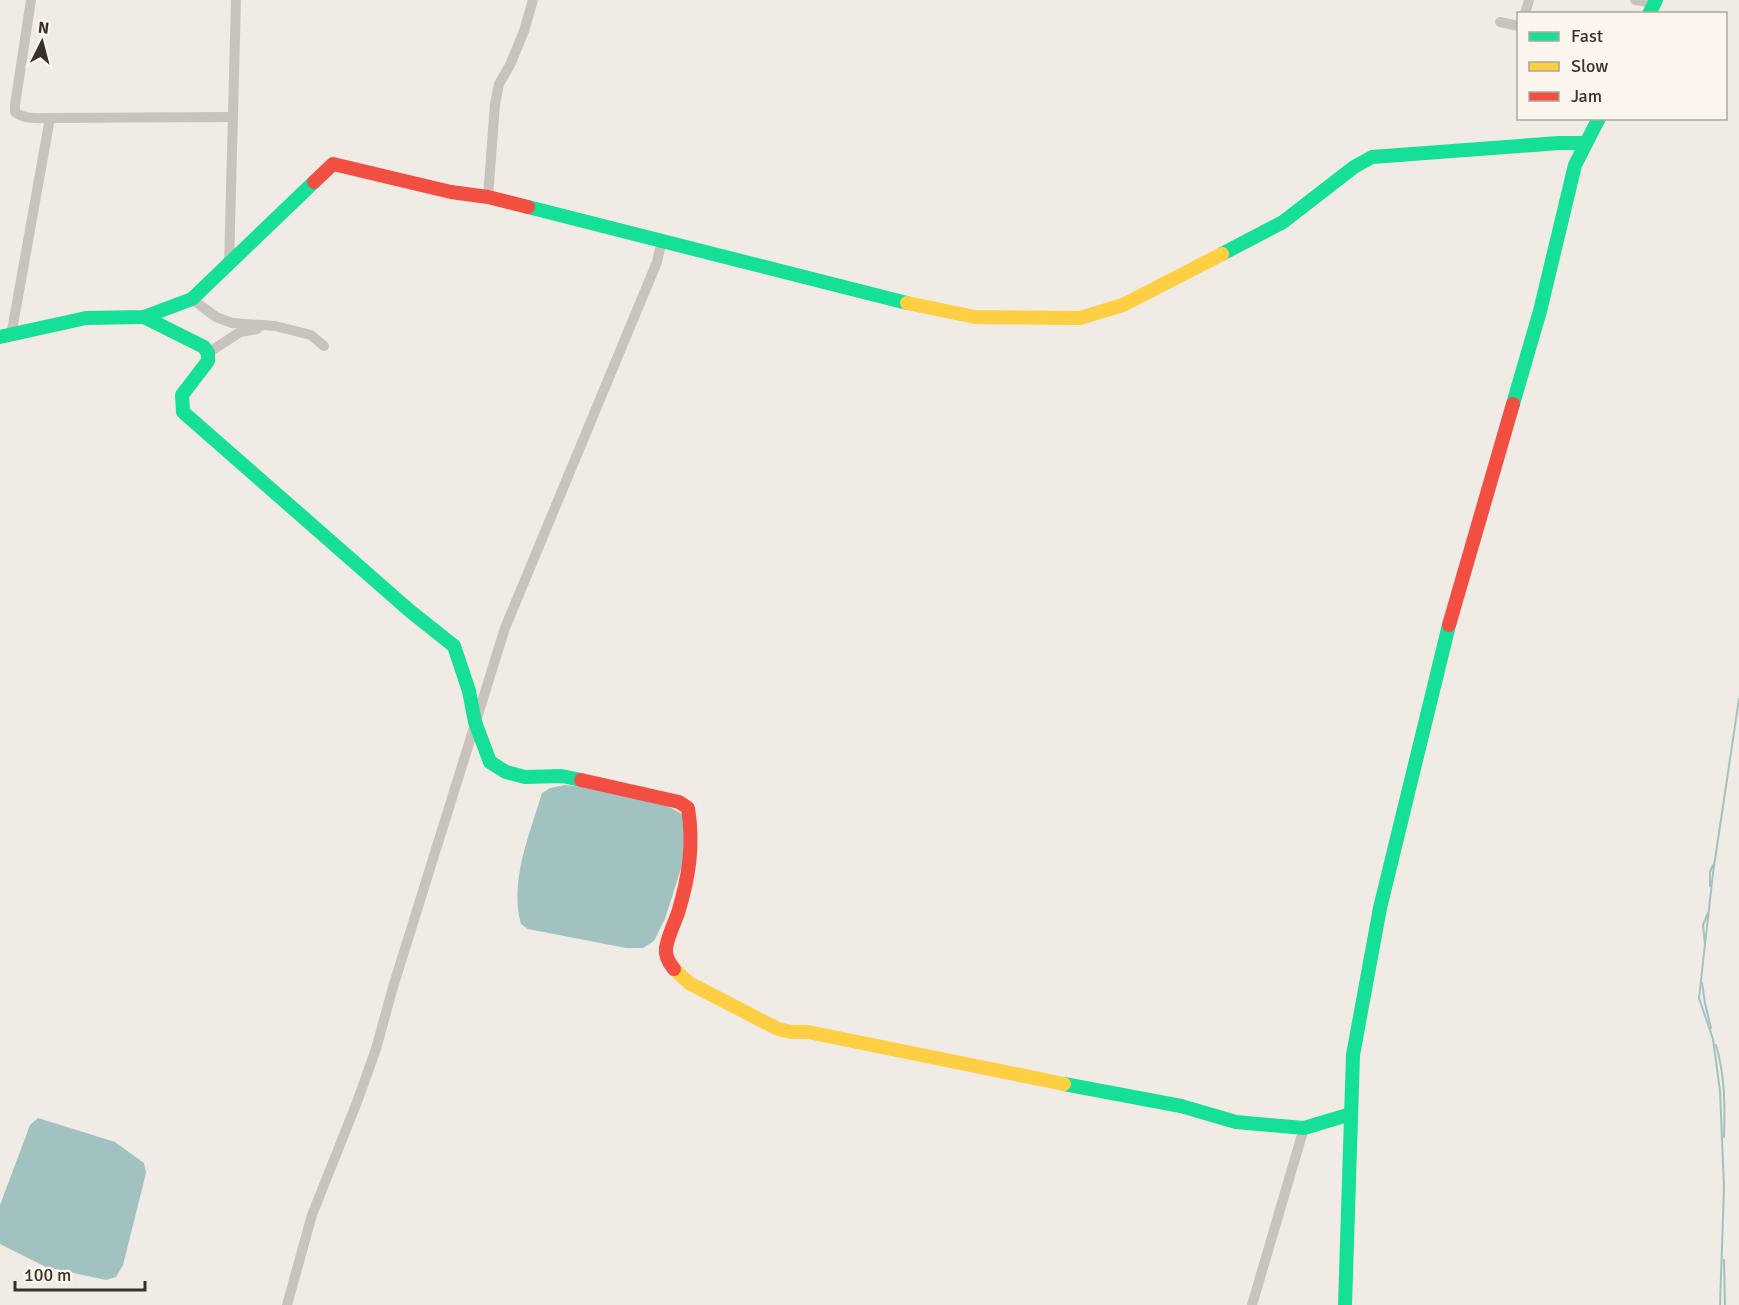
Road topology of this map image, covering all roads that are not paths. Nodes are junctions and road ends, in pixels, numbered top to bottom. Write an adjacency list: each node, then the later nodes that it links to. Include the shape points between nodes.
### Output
1 (32, 0): 9 (street, via 15,111 27,118)
2 (236, 0): 8 (street)
3 (533, 0): 12 (street, via 524,31 499,84)
4 (1635, 0): 5 (street)
5 (1653, 6)
6 (1500, 22): 7 (street)
7 (1517, 26)
8 (232, 117): 9 (street); 14 (street)
9 (50, 118): 18 (street)
10 (1598, 120): 11 (street)
11 (1585, 143): 13 (street, via 1371,157 1283,222 1123,305 1080,318 975,317); 22 (street, via 1575,165 1540,311 1456,600 1380,908 1353,1055)
12 (488, 197): 13 (street); 14 (street, via 333,164)
13 (662, 240): 21 (street, via 657,262 505,628)
14 (229, 265): 15 (street)
15 (192, 299): 16 (street); 17 (street, via 216,317 232,323)
16 (144, 317): 18 (street, via 86,318); 20 (street, via 204,347)
17 (275, 326): 19 (street, via 317,334); 20 (street, via 240,332)
18 (5, 336)
19 (324, 346)
20 (208, 353): 21 (street, via 208,361 182,395 183,412 454,646)
21 (475, 722): 23 (street, via 490,762 506,772 525,777 562,776 679,802 688,808 693,842 689,873 666,954 676,974 689,983 778,1029 1160,1102 1236,1122); 24 (street, via 376,1049 312,1215)
22 (1351, 1114): 23 (street); 26 (street)
23 (1304, 1128): 25 (street)
24 (287, 1305)
25 (1252, 1305)
26 (1345, 1305)

